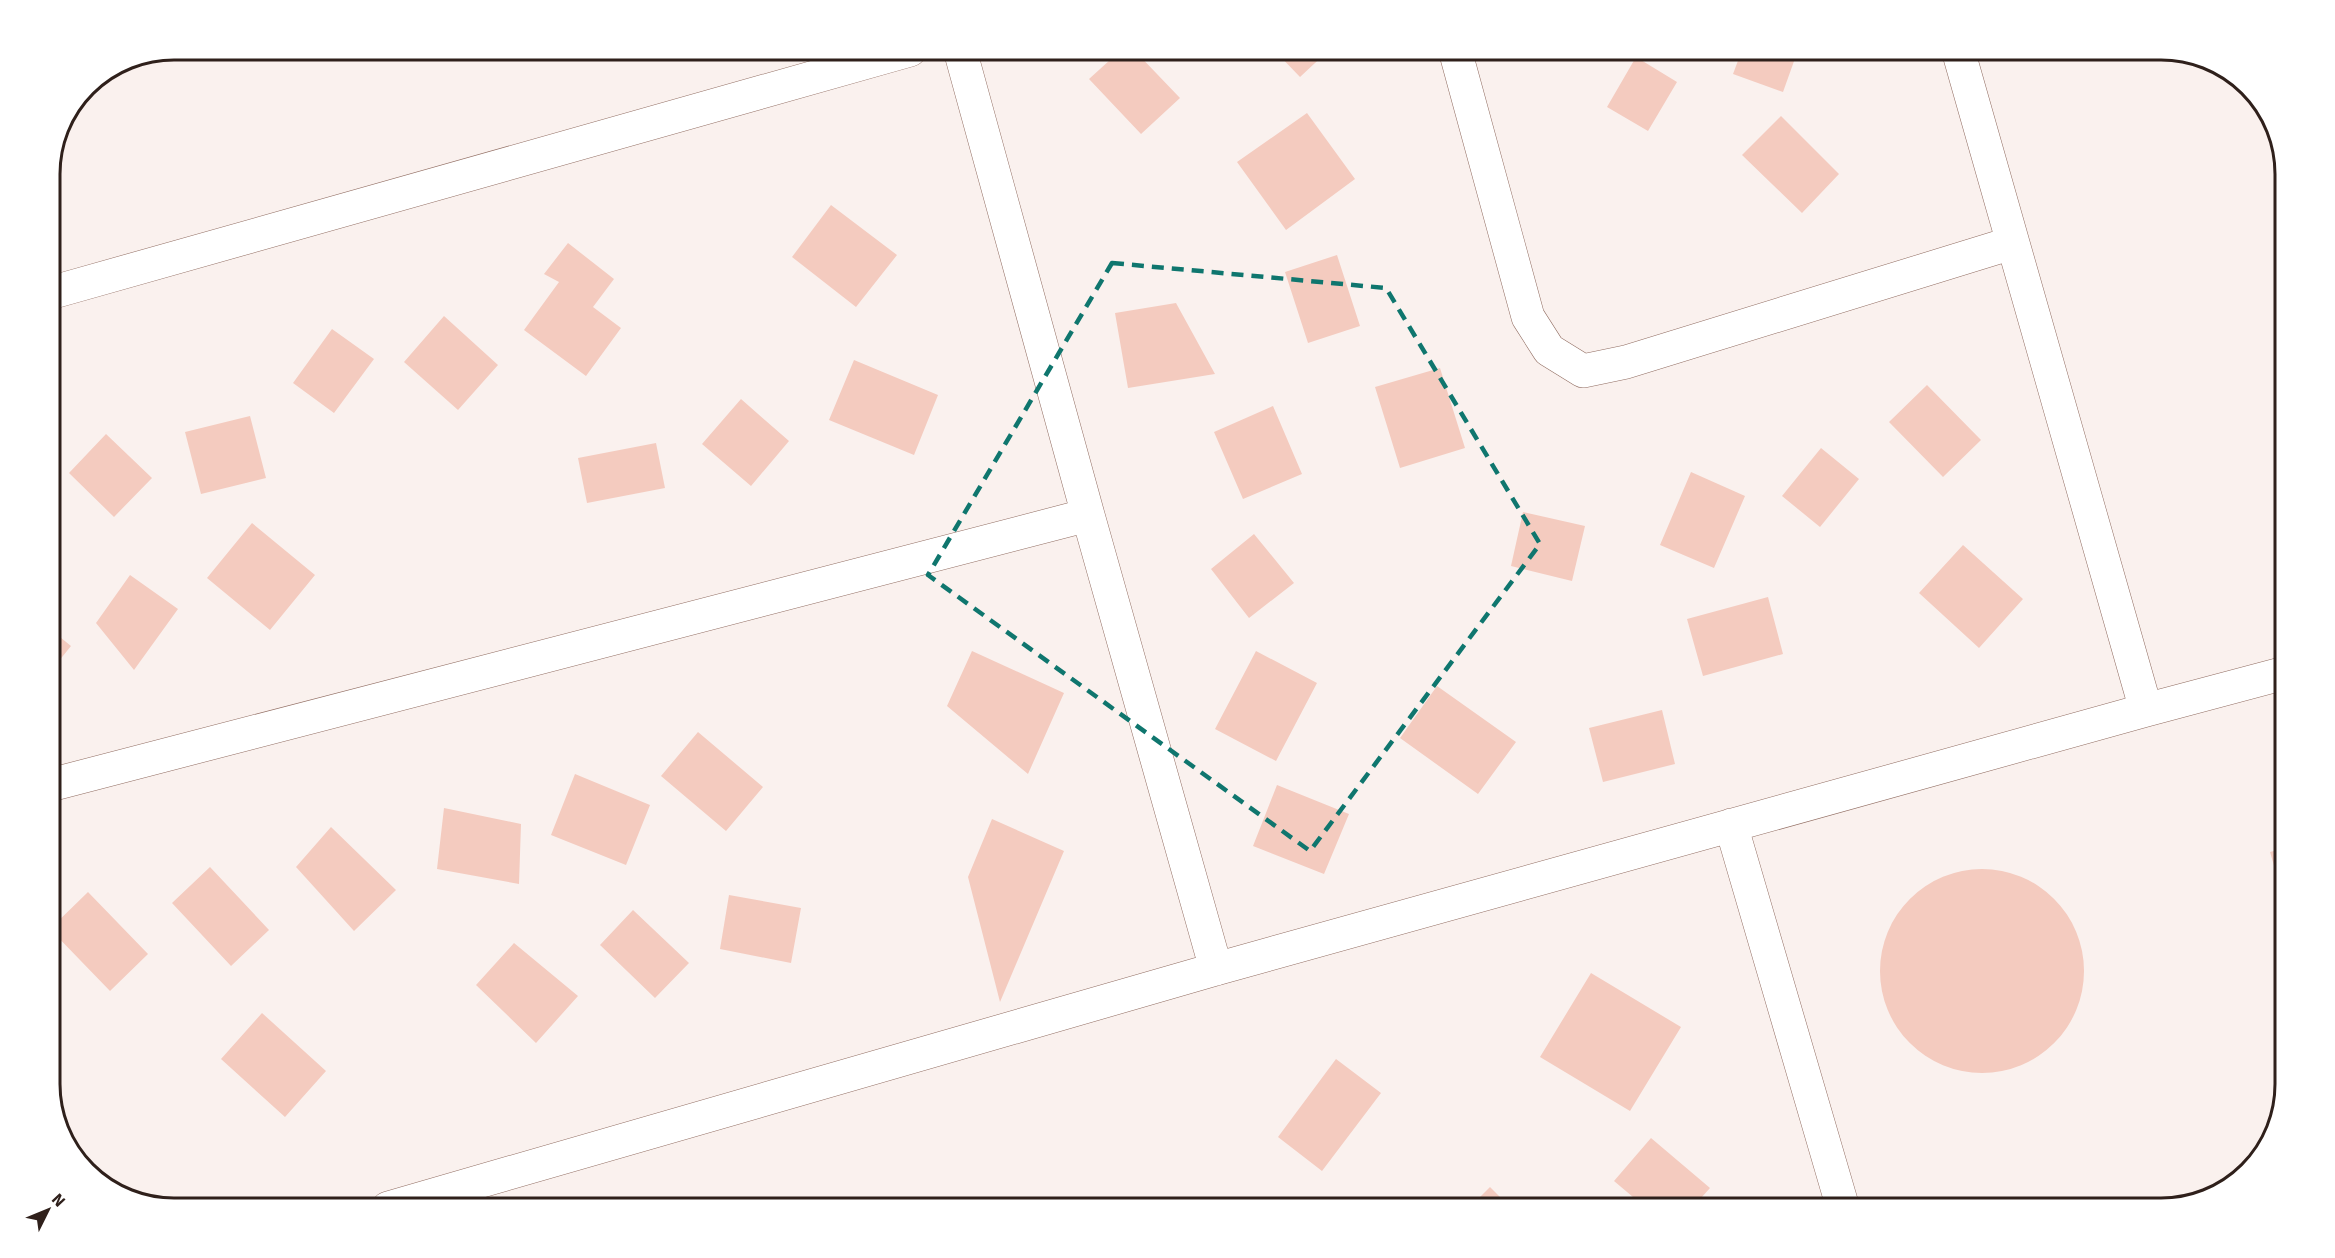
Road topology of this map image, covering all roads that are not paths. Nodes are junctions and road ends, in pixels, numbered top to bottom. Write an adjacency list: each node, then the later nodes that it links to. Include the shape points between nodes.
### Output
1 (875, 60): 6 (street)
2 (963, 60): 7 (street)
3 (1458, 60): 5 (street, via 1528,317 1549,350 1584,370 1626,362)
4 (1961, 60): 5 (street)
5 (2012, 243): 9 (street)
6 (60, 290)
7 (1088, 515): 10 (street); 12 (street)
8 (2275, 676): 9 (street)
9 (2146, 710): 11 (street)
10 (60, 782)
11 (1731, 825): 12 (street); 14 (street)
12 (1216, 969): 13 (street)
13 (426, 1198)
14 (1840, 1198)

